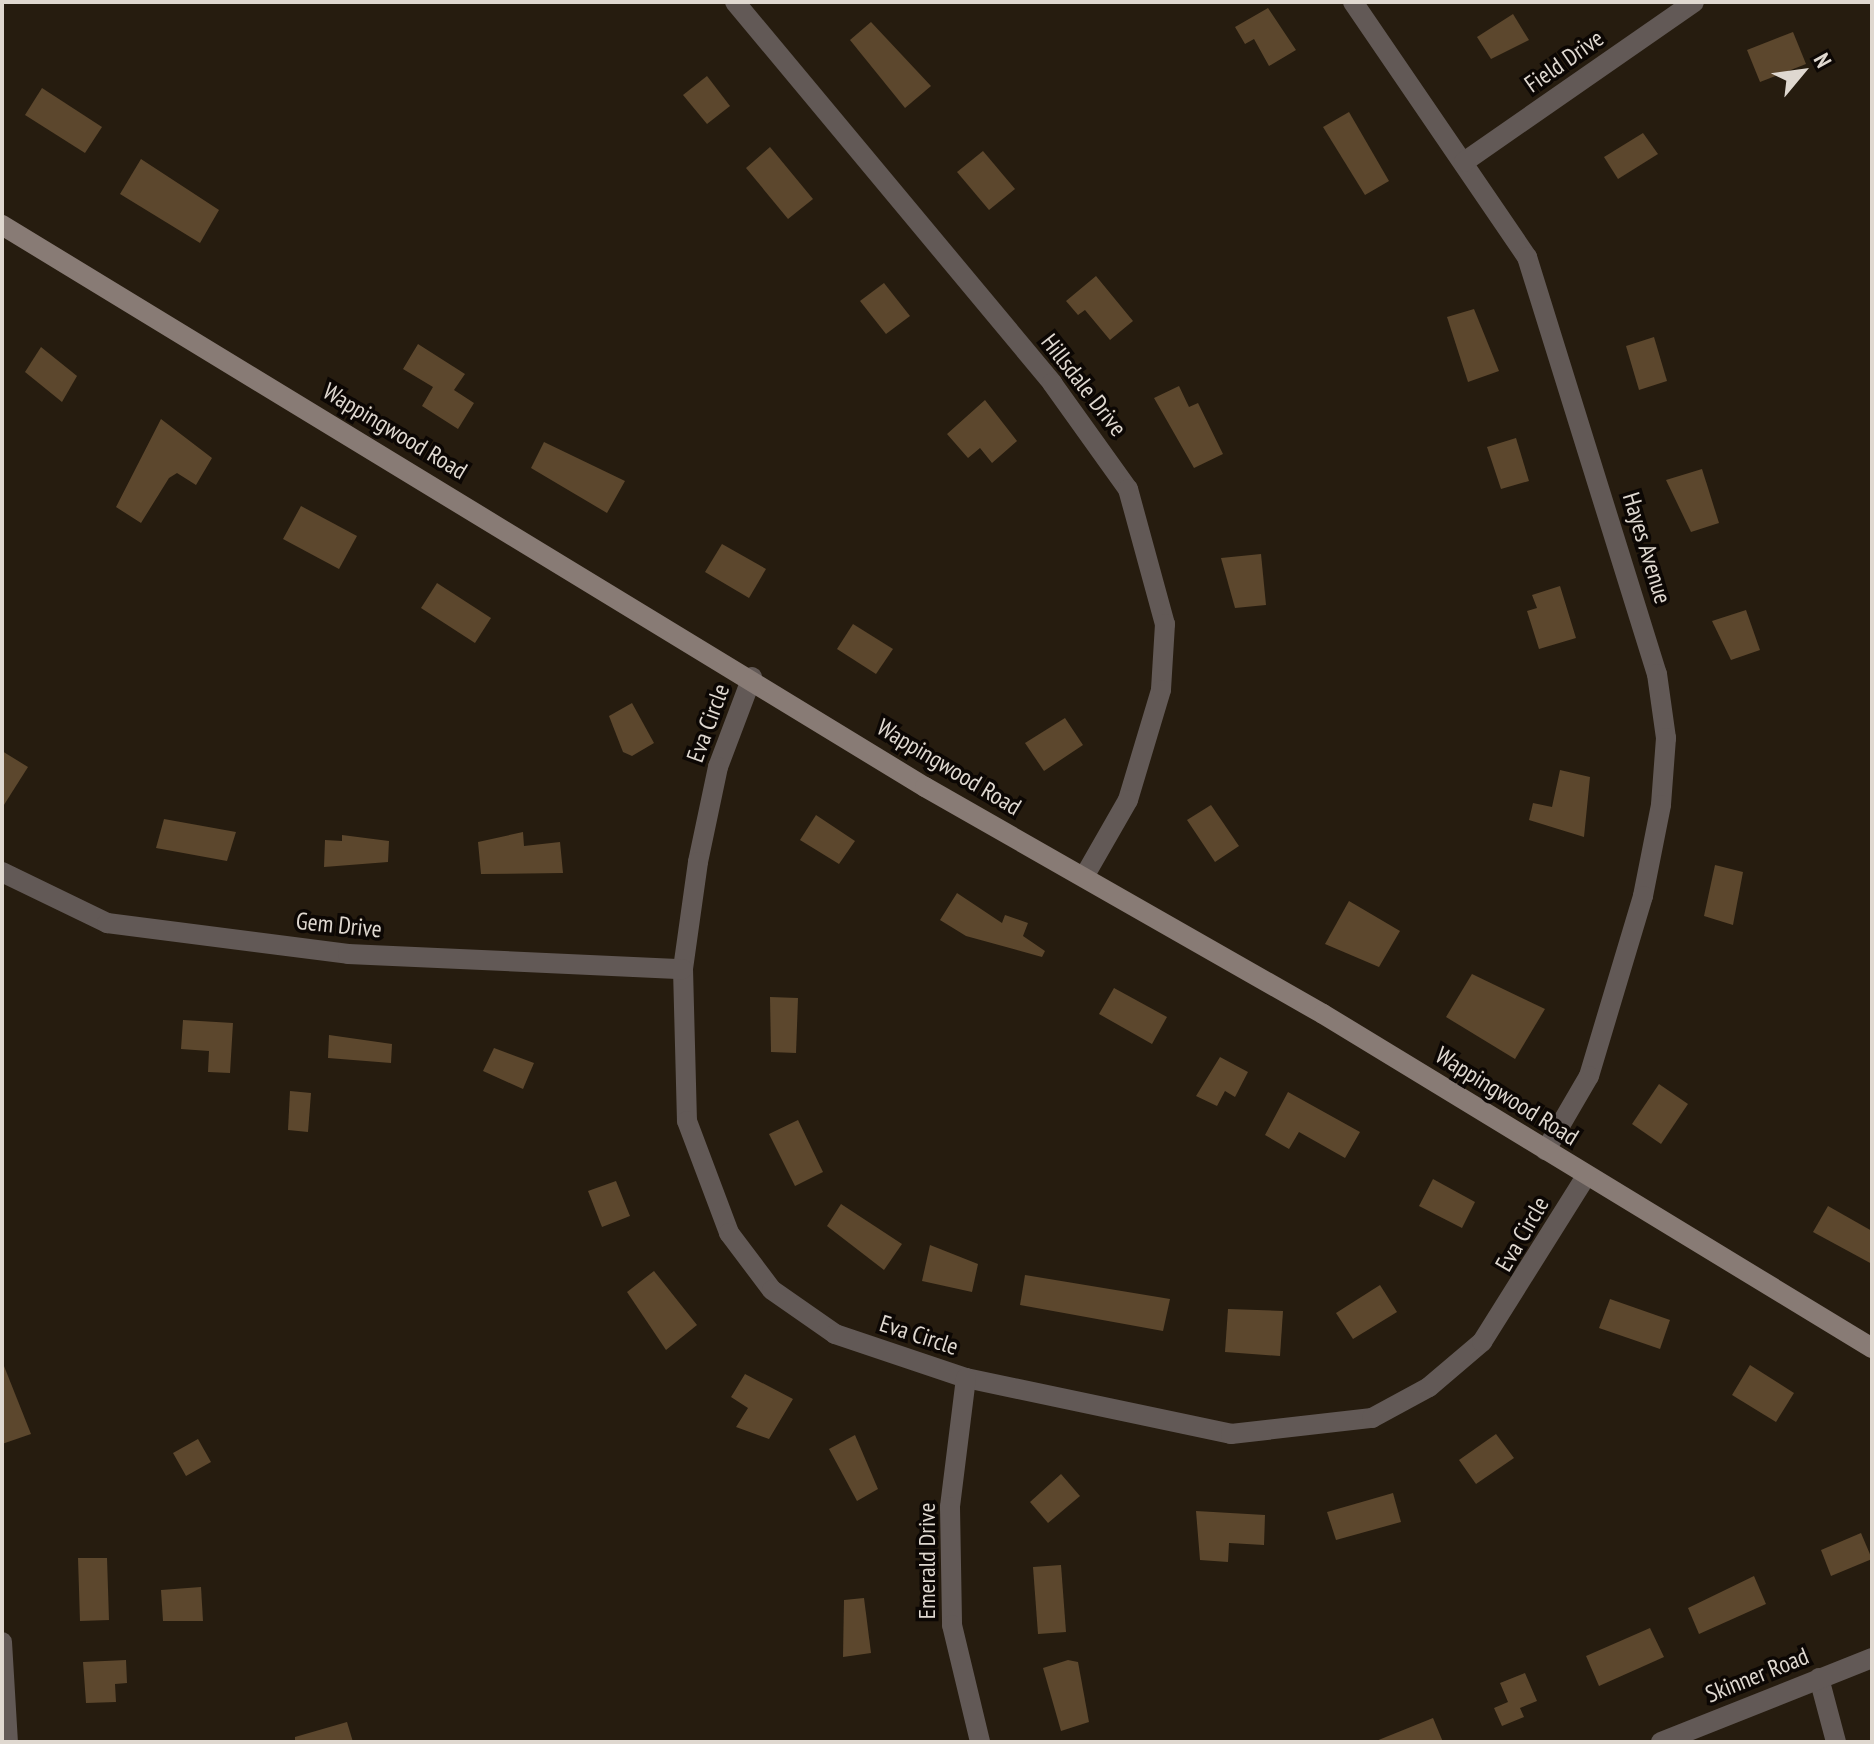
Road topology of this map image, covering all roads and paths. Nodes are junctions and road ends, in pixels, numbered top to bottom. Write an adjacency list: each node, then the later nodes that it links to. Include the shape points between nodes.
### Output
1 (735, 2): 8 (street, Hillsdale Drive, via 1052,383 1128,489 1165,624 1161,690 1134,787)
2 (1353, 2): 4 (street, Hayes Avenue)
3 (1694, 2): 4 (street, Field Drive)
4 (1464, 162): 10 (street, Hayes Avenue, via 1527,257 1552,325 1657,674 1666,738 1661,805 1619,986 1589,1076)
5 (2, 225): 6 (main road, Wappingwood Road)
6 (752, 677): 8 (main road, Wappingwood Road, via 925,787); 9 (street, Eva Circle, via 718,767)
7 (2, 872): 9 (street, Gem Drive, via 107,923 348,954)
8 (1085, 875): 10 (main road, Wappingwood Road)
9 (683, 969): 13 (street, Eva Circle, via 687,1121 729,1233 772,1290 835,1334)
10 (1546, 1150): 11 (main road, Wappingwood Road)
11 (1586, 1176): 12 (main road, Wappingwood Road); 13 (street, Eva Circle, via 1482,1342 1429,1387 1372,1418 1231,1434)
12 (1872, 1348)
13 (966, 1378): 18 (street, Emerald Drive, via 950,1507 952,1625)
14 (2, 1642): 17 (street)
15 (1872, 1658): 16 (street, Skinner Road)
16 (1819, 1678): 19 (street, Skinner Road); 20 (street)
17 (8, 1742)
18 (980, 1742)
19 (1661, 1742)
20 (1836, 1742)

